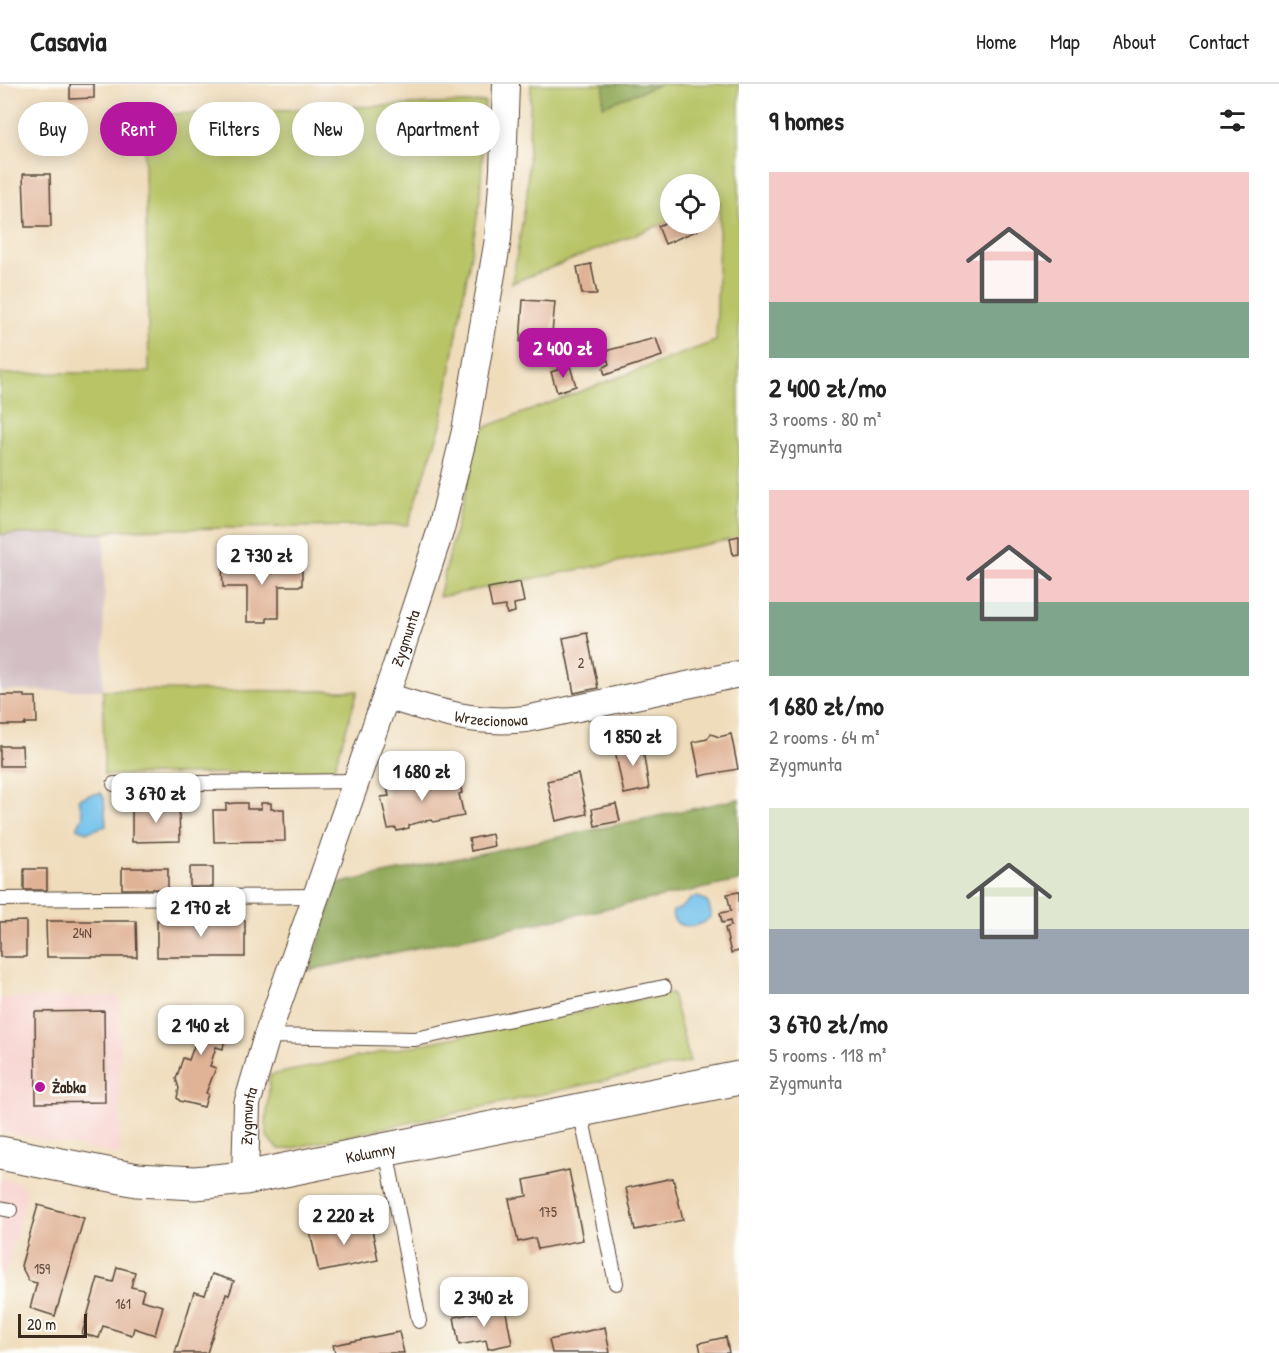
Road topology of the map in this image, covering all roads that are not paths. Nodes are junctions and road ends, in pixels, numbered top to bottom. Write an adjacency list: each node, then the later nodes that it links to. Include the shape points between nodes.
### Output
1 (506, 84): 3 (street, Zygmunta, via 498,239 465,431 441,529)
2 (739, 674): 3 (street, Wrzecionowa, via 506,722 485,722 429,710)
3 (386, 696): 4 (street, Zygmunta)
4 (356, 781): 5 (lane); 6 (street, Zygmunta)
5 (114, 784)
6 (316, 896): 7 (lane); 9 (street, Zygmunta)
7 (0, 899)
8 (664, 987): 9 (lane, via 415,1039)
9 (267, 1036): 14 (street, Zygmunta, via 247,1104)
10 (739, 1078): 11 (street, Kolumny)
11 (580, 1110): 12 (street, Kolumny); 15 (lane)
12 (386, 1150): 14 (street, Kolumny); 16 (lane)
13 (0, 1153): 14 (street, Kolumny, via 146,1181 195,1183)
14 (245, 1178)
15 (616, 1283)
16 (419, 1321)

